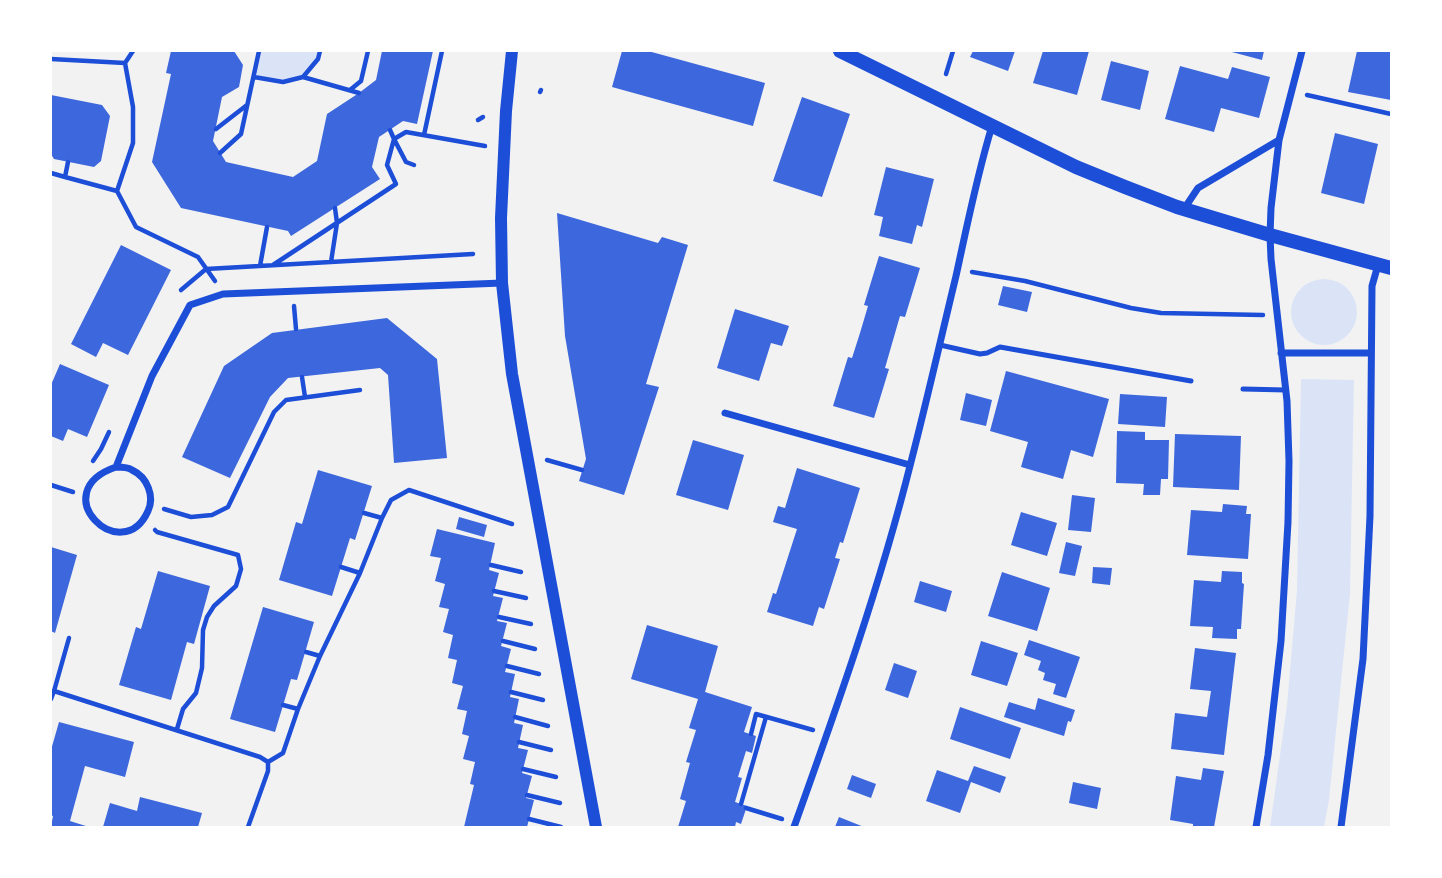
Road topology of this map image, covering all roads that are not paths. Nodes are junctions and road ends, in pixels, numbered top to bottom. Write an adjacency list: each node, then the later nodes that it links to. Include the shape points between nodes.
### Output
1 (512, 51): 9 (street, via 501,218)
2 (841, 51): 4 (main road)
3 (1302, 51): 5 (street)
4 (992, 125): 6 (main road, via 1076,167); 10 (street)
5 (1279, 140): 6 (street, via 1198,188); 7 (street)
6 (1184, 209): 7 (main road)
7 (1270, 235): 8 (main road); 11 (street)
8 (1385, 266): 12 (street, via 1372,286)
9 (502, 283): 18 (street, via 223,294 190,304 152,376); 20 (street, via 512,374)
10 (940, 345): 13 (lane, via 980,354 1000,347); 17 (street)
11 (1281, 353): 12 (street); 15 (street)
12 (1371, 353): 22 (street, via 1363,659)
13 (1191, 381)
14 (1243, 389): 15 (lane)
15 (1286, 390): 21 (street, via 1288,522 1281,641)
16 (725, 413): 17 (street)
17 (910, 465): 19 (street, via 884,562)
18 (116, 467): 18 (street, via 102,471 91,482 87,508 101,527 125,531 145,518 151,506 150,491 144,478 131,469)
19 (795, 825)
20 (596, 827)
21 (1256, 827)
22 (1341, 827)

